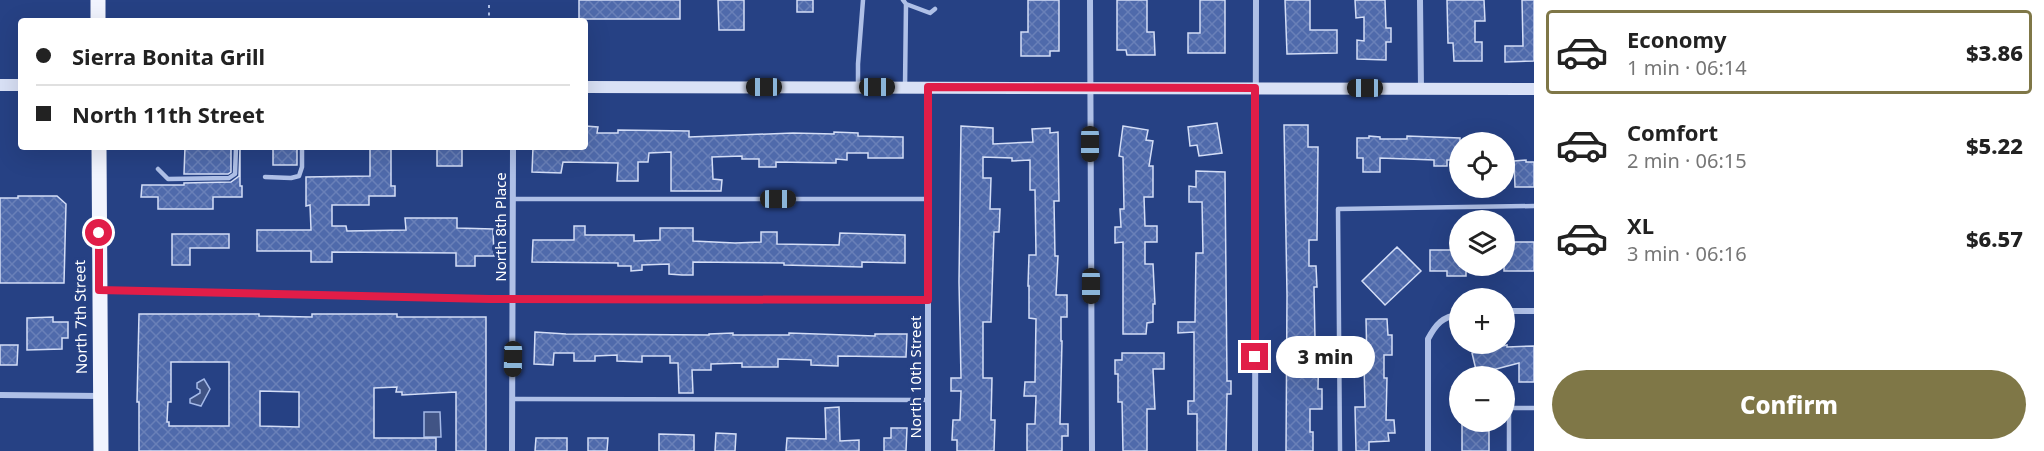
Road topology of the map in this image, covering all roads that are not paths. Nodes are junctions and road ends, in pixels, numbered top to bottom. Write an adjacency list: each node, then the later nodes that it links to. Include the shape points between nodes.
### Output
1 (98, 0): 8 (main road)
2 (863, 0): 12 (lane)
3 (1090, 0): 15 (street)
4 (1256, 0): 16 (street)
5 (1420, 0): 17 (street)
6 (904, 2): 7 (lane, via 930,14); 13 (lane)
7 (935, 9)
8 (98, 18)
9 (0, 85): 10 (main road)
10 (18, 85)
11 (588, 87): 12 (main road)
12 (858, 87): 13 (main road)
13 (905, 87): 14 (main road)
14 (928, 87): 15 (main road); 26 (street, North 10th Street)
15 (1091, 87): 16 (main road); 42 (street)
16 (1255, 88): 17 (main road); 43 (street)
17 (1421, 89): 18 (main road)
18 (1534, 89)
19 (99, 150): 28 (main road, North 7th Street)
20 (236, 150): 23 (lane, via 235,174 229,178 168,179)
21 (302, 150): 24 (lane, via 299,176)
22 (513, 150): 25 (street, North 8th Place)
23 (158, 169)
24 (265, 177)
25 (513, 199): 26 (lane); 29 (street, North 8th Place)
26 (927, 200): 30 (street, North 10th Street)
27 (1534, 206): 44 (lane, via 1338,209)
28 (99, 290): 29 (street); 35 (main road, North 7th Street)
29 (514, 298): 30 (street); 36 (street, North 8th Place)
30 (928, 300): 37 (street, North 10th Street)
31 (1515, 311): 32 (street)
32 (1534, 311)
33 (1449, 316): 45 (street, via 1437,323 1428,339)
34 (0, 395): 35 (street)
35 (100, 396): 39 (main road, North 7th Street)
36 (512, 399): 37 (lane); 40 (street, North 8th Place)
37 (928, 400): 41 (street, North 10th Street)
38 (1534, 408): 46 (lane, via 1509,408)
39 (101, 451)
40 (512, 451)
41 (928, 451)
42 (1092, 451)
43 (1256, 451)
44 (1340, 451)
45 (1428, 451)
46 (1509, 451)

